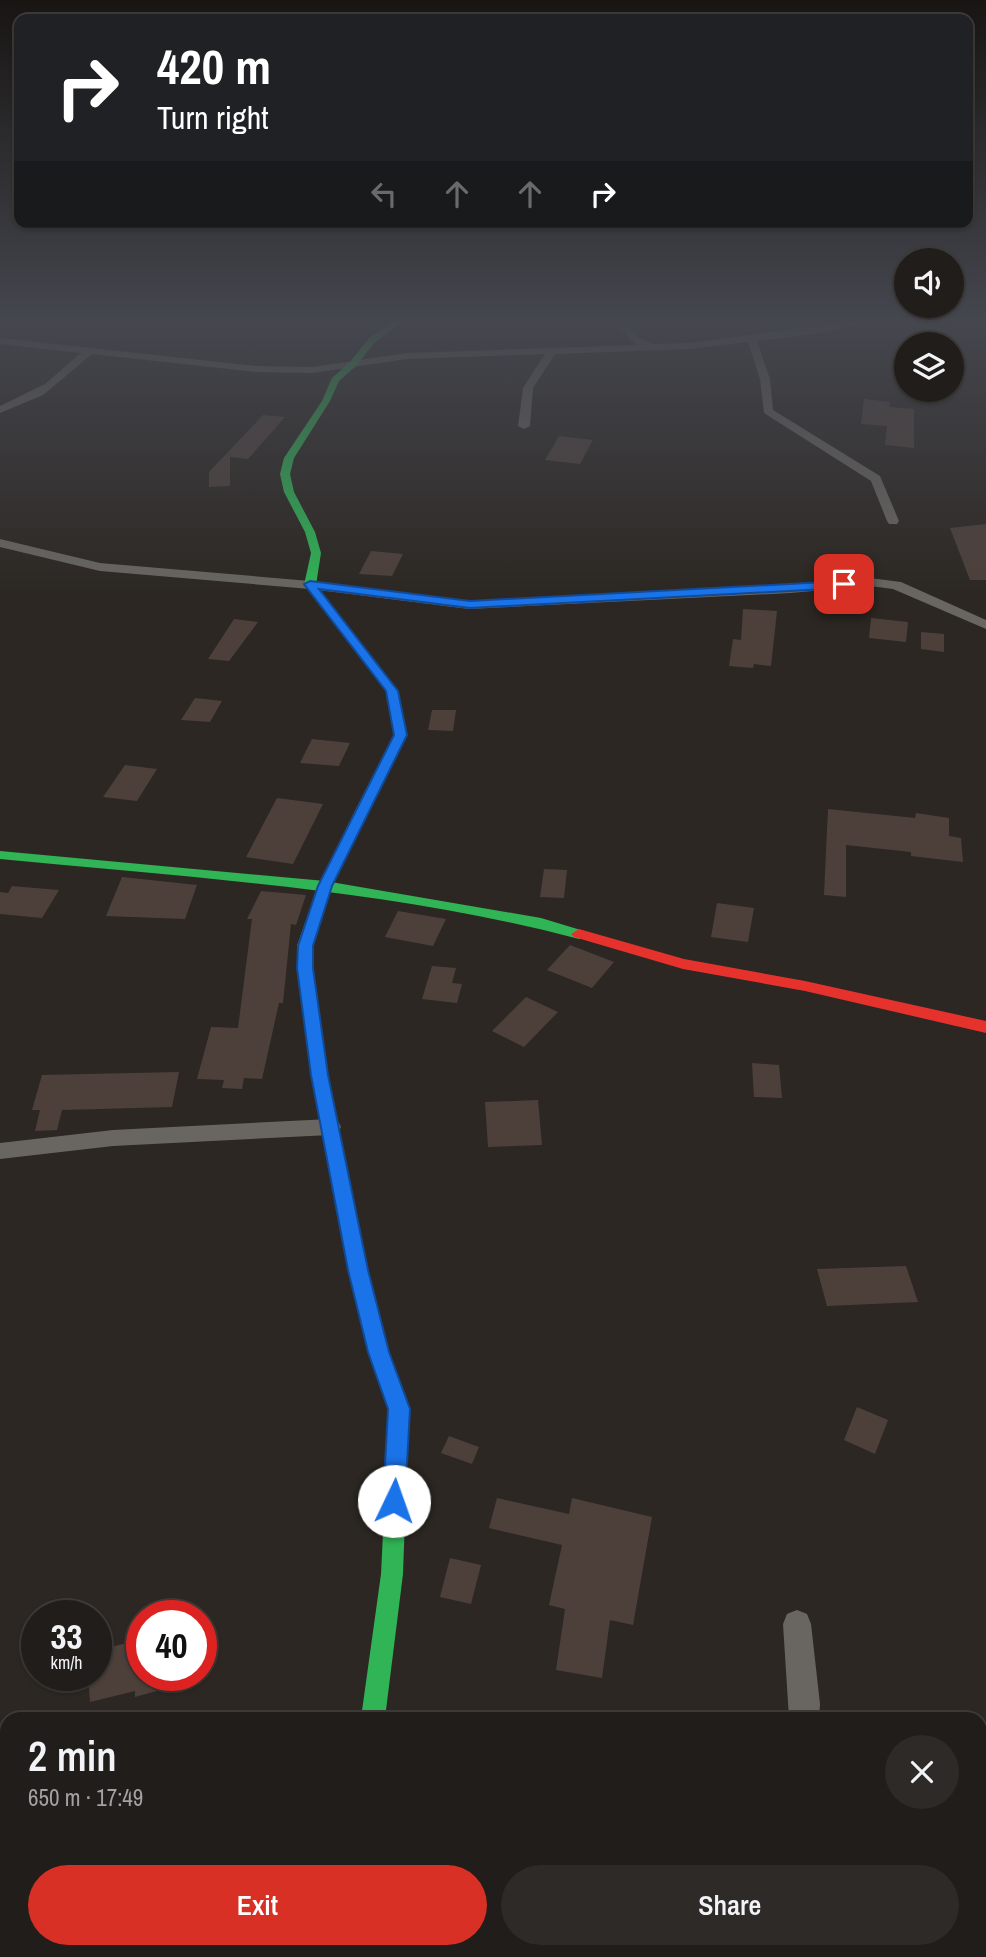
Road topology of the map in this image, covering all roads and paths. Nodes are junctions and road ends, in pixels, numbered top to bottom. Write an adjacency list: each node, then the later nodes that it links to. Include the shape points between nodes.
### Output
1 (319, 412): 7 (street, via 289,457 285,474 316,553)
2 (525, 412): 4 (street)
3 (770, 412): 5 (street, via 876,479)
4 (524, 426)
5 (893, 521)
6 (0, 544): 7 (street, via 100,567)
7 (310, 584): 8 (street, via 470,605 870,582 896,585); 10 (street, via 392,691 400,735)
8 (986, 625)
9 (0, 855): 10 (street)
10 (325, 886): 11 (street, via 541,923 683,964); 12 (street, via 306,946 305,968)
11 (986, 1027)
12 (330, 1128): 13 (street, via 113,1138); 15 (street, via 378,1352 399,1409 392,1574)
13 (0, 1151)
14 (797, 1624): 16 (street)
15 (374, 1712)
16 (804, 1712)

